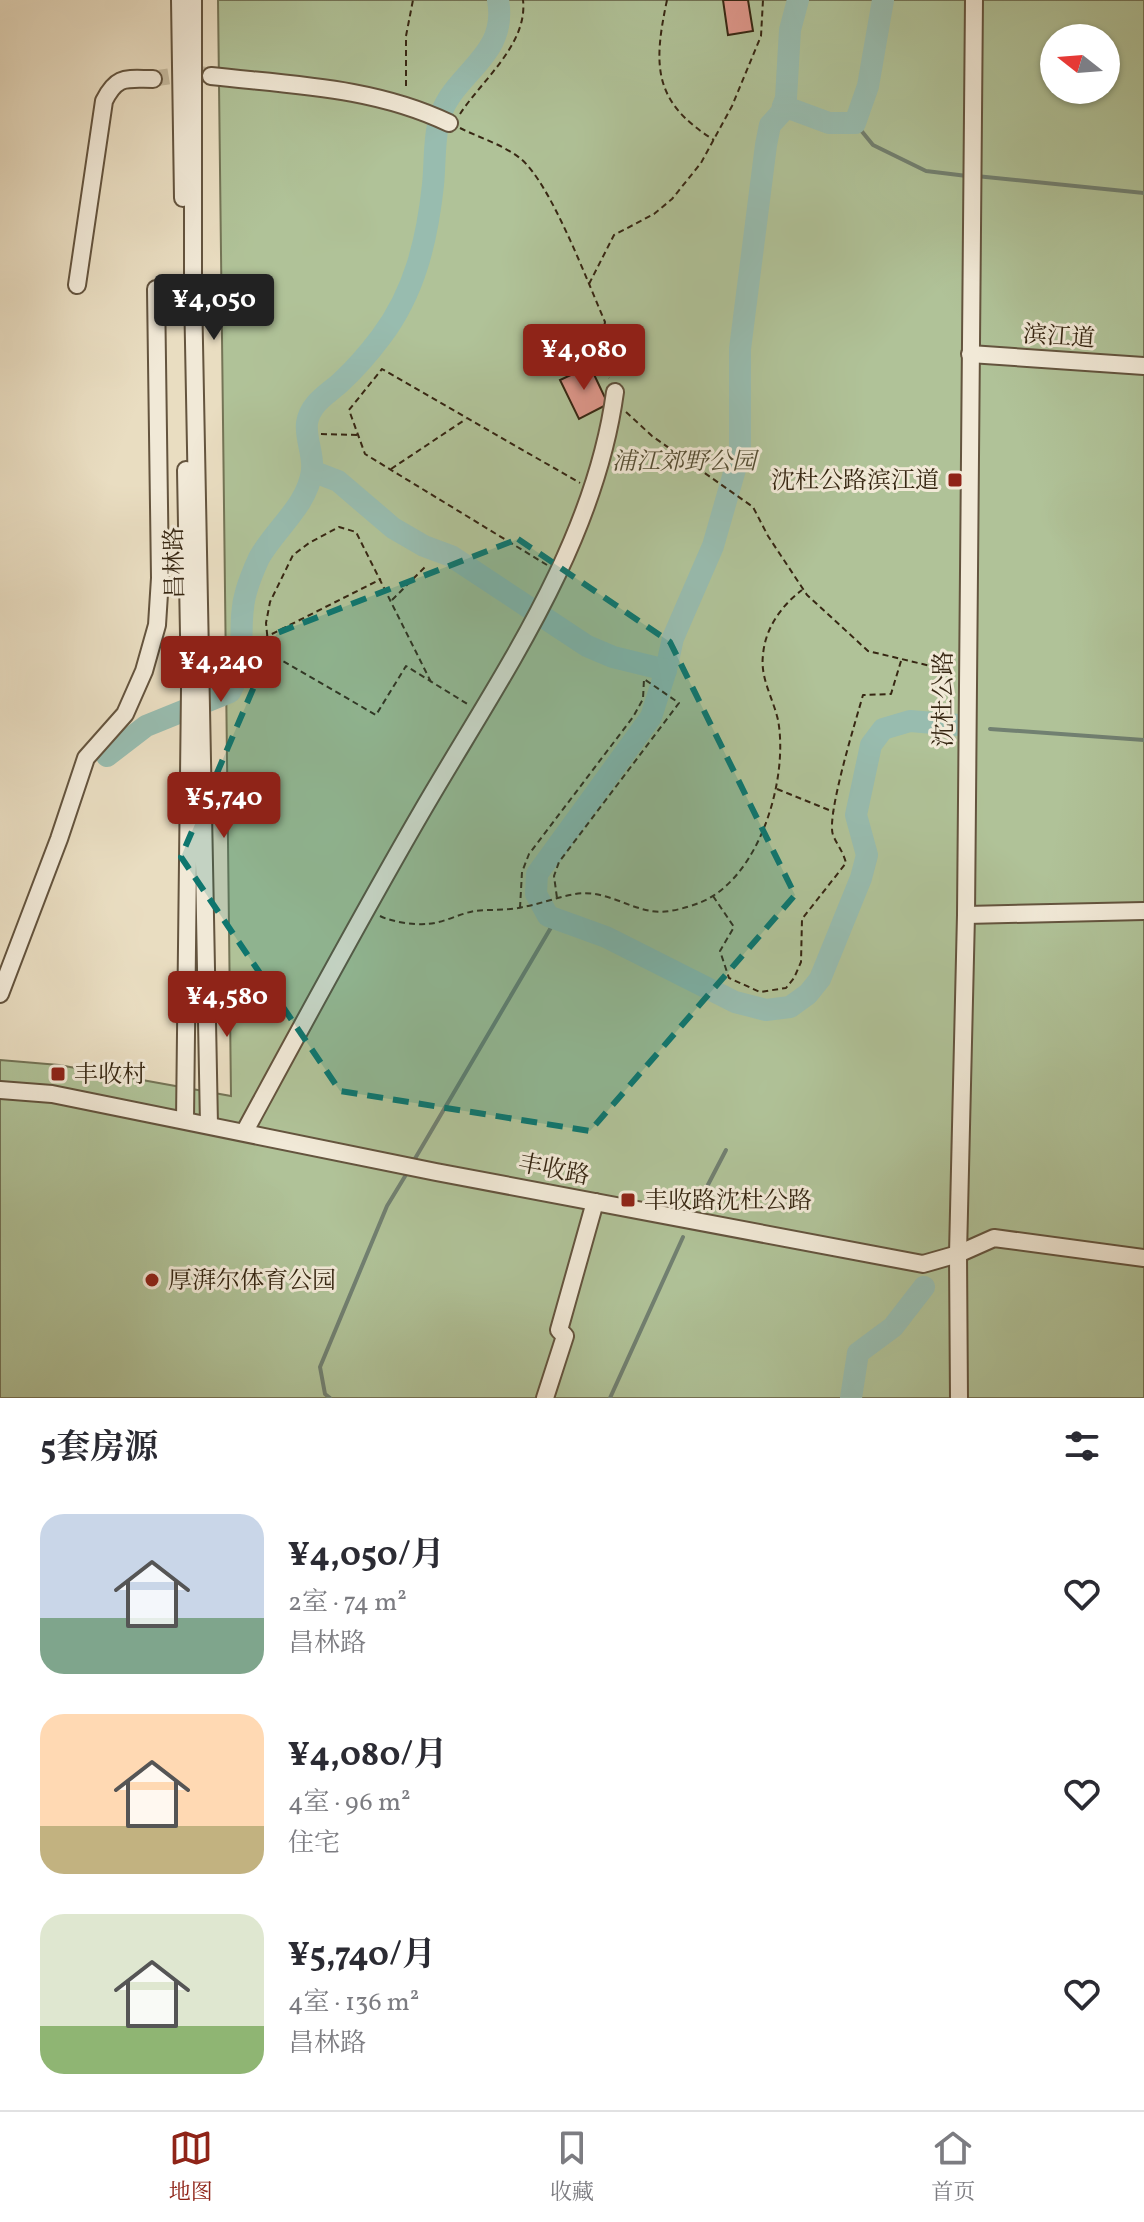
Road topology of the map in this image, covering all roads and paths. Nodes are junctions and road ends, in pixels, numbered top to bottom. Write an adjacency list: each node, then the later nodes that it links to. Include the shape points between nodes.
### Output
1 (180, 0): 34 (street, 昌林路)
2 (193, 0): 34 (street, 昌林路)
3 (413, 0): 10 (path, via 406,36)
4 (523, 0): 11 (path, via 514,40)
5 (667, 0): 12 (path, via 659,44 663,82 689,124)
6 (763, 0): 12 (path, via 761,36)
7 (974, 0): 16 (street, 沈杜公路)
8 (211, 76): 11 (street, via 367,94)
9 (153, 79): 13 (street, via 122,79 104,101)
10 (406, 86)
11 (451, 124): 14 (path, via 518,156 531,168)
12 (714, 140): 14 (path, via 672,199 614,235)
13 (77, 285)
14 (589, 285): 18 (path, via 605,322 603,361)
15 (156, 289): 45 (street, via 157,625 125,714 86,758)
16 (970, 354): 17 (street, 滨江道); 44 (street, 沈杜公路)
17 (1144, 366)
18 (615, 392): 23 (street, via 610,434); 27 (path, via 652,436 753,507)
19 (467, 418): 21 (path, via 382,369 349,410); 22 (path); 23 (path)
20 (321, 434): 21 (path)
21 (358, 436): 22 (path, via 365,454)
22 (390, 469): 25 (path)
23 (592, 490): 25 (street)
24 (427, 565): 28 (path)
25 (558, 572): 35 (street)
26 (381, 579): 28 (path); 29 (path); 29 (path, via 356,532 339,527 293,555 270,602)
27 (803, 589): 31 (path, via 868,651); 37 (path, via 778,615 763,654 778,721)
28 (392, 601): 33 (path)
29 (267, 636): 30 (path); 33 (path, via 269,653 376,715 406,666)
30 (254, 643)
31 (901, 660): 32 (path); 38 (path, via 891,694 863,695)
32 (939, 668)
33 (431, 682): 35 (path)
34 (195, 686): 36 (street, 昌林路)
35 (480, 712): 42 (street)
36 (195, 726): 47 (street, 昌林路); 48 (street, 昌林路)
37 (776, 788): 38 (path); 39 (path, via 749,858)
38 (834, 812): 39 (path, via 832,833 846,863 802,919 801,962 786,988 760,992 729,978 720,951 734,927)
39 (713, 896): 40 (path, via 652,912 609,896 579,893)
40 (557, 899): 41 (path); 41 (path, via 554,876 559,862 679,703 644,679 643,699 633,717 529,854)
41 (520, 908): 42 (path, via 427,924 388,920)
42 (365, 910): 49 (street)
43 (1144, 911): 44 (street)
44 (966, 915): 51 (street, 沈杜公路)
45 (0, 994)
46 (0, 1090): 47 (street, 丰收路, via 52,1094)
47 (185, 1120): 48 (street, 丰收路)
48 (209, 1125): 49 (street, 丰收路)
49 (245, 1131): 50 (street, 丰收路)
50 (595, 1202): 51 (street, 丰收路, via 923,1264); 53 (street, via 559,1330 565,1336)
51 (958, 1254): 52 (street, 丰收路, via 994,1238); 54 (street, 沈杜公路)
52 (1144, 1258)
53 (545, 1398)
54 (959, 1398)

